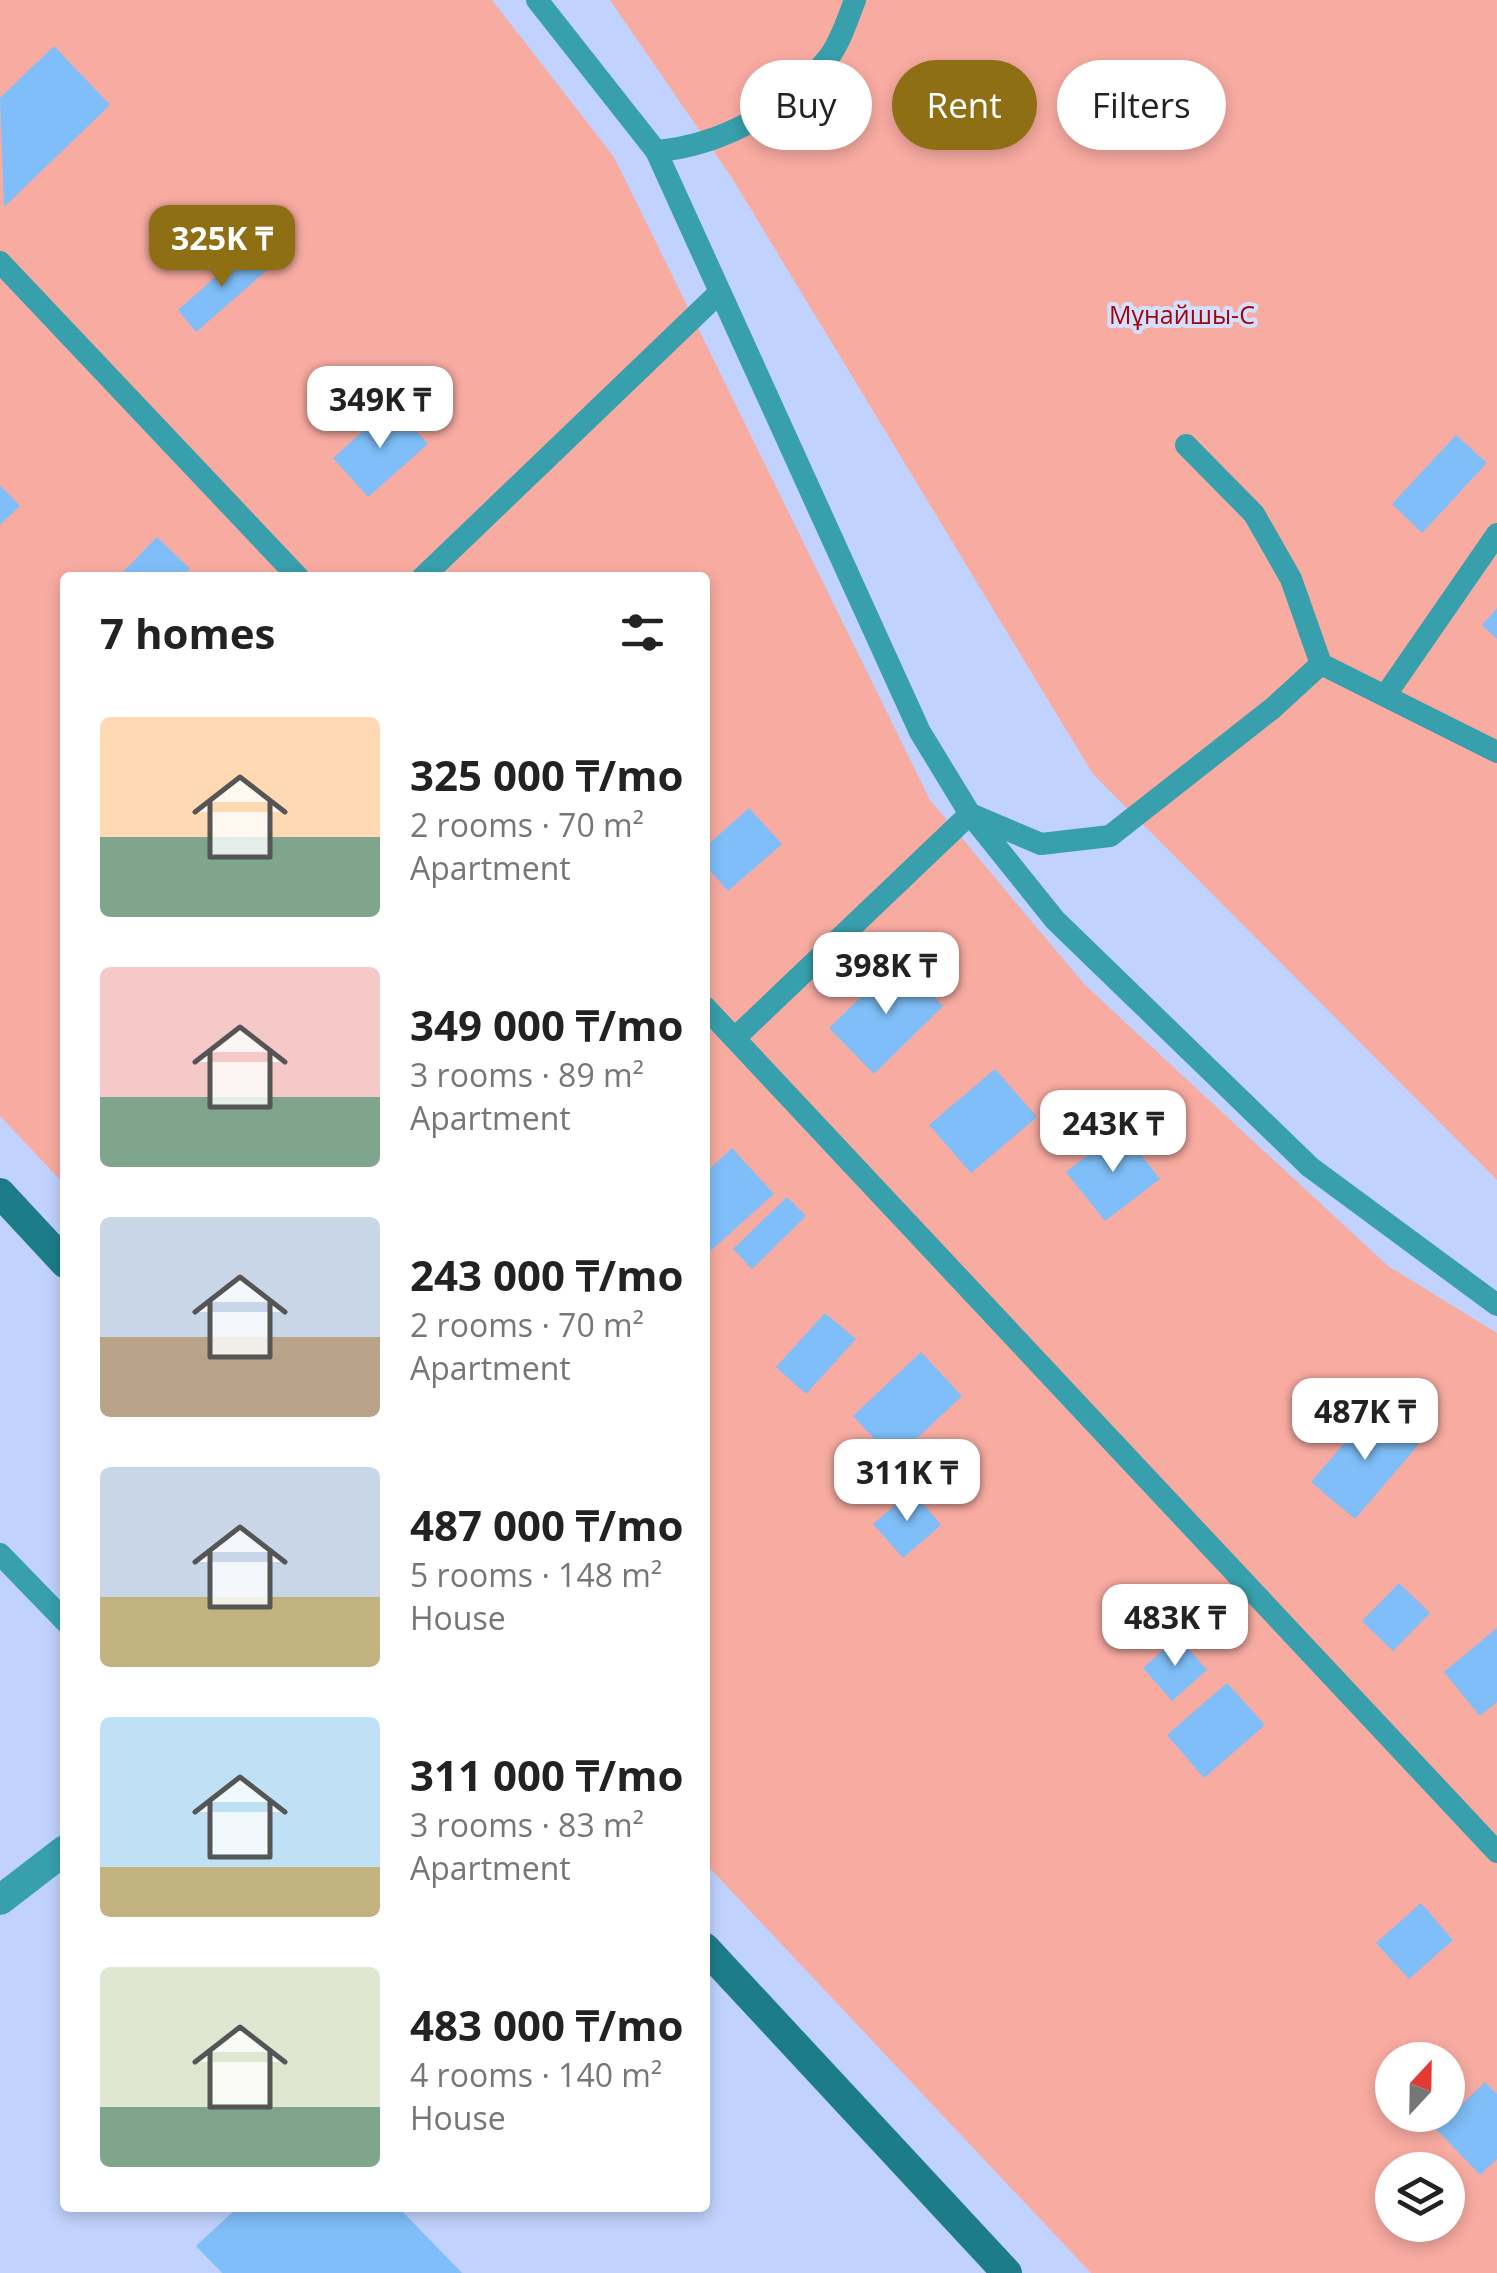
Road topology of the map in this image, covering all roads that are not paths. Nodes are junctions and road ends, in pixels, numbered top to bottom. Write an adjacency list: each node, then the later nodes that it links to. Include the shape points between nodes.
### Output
1 (537, 0): 3 (lane)
2 (855, 0): 3 (lane, via 832,53 800,90 694,148)
3 (656, 151): 5 (lane)
4 (0, 262): 8 (lane)
5 (720, 292): 9 (lane); 13 (lane, via 920,732)
6 (1186, 446): 10 (lane, via 1254,514 1291,579)
7 (1497, 534): 11 (lane)
8 (293, 572)
9 (428, 572)
10 (1321, 664): 11 (lane); 13 (lane, via 1110,836 1041,844)
11 (1385, 696): 12 (lane)
12 (1497, 752)
13 (970, 814): 15 (lane); 18 (lane, via 1054,920 1310,1167)
14 (710, 1012): 15 (lane)
15 (735, 1038): 21 (lane)
16 (0, 1194): 17 (street)
17 (60, 1258)
18 (1497, 1306)
19 (0, 1554): 20 (lane)
20 (60, 1616)
21 (1497, 1852)
22 (60, 1854): 23 (street)
23 (0, 1900)
24 (710, 1953): 25 (street)
25 (1007, 2273)

